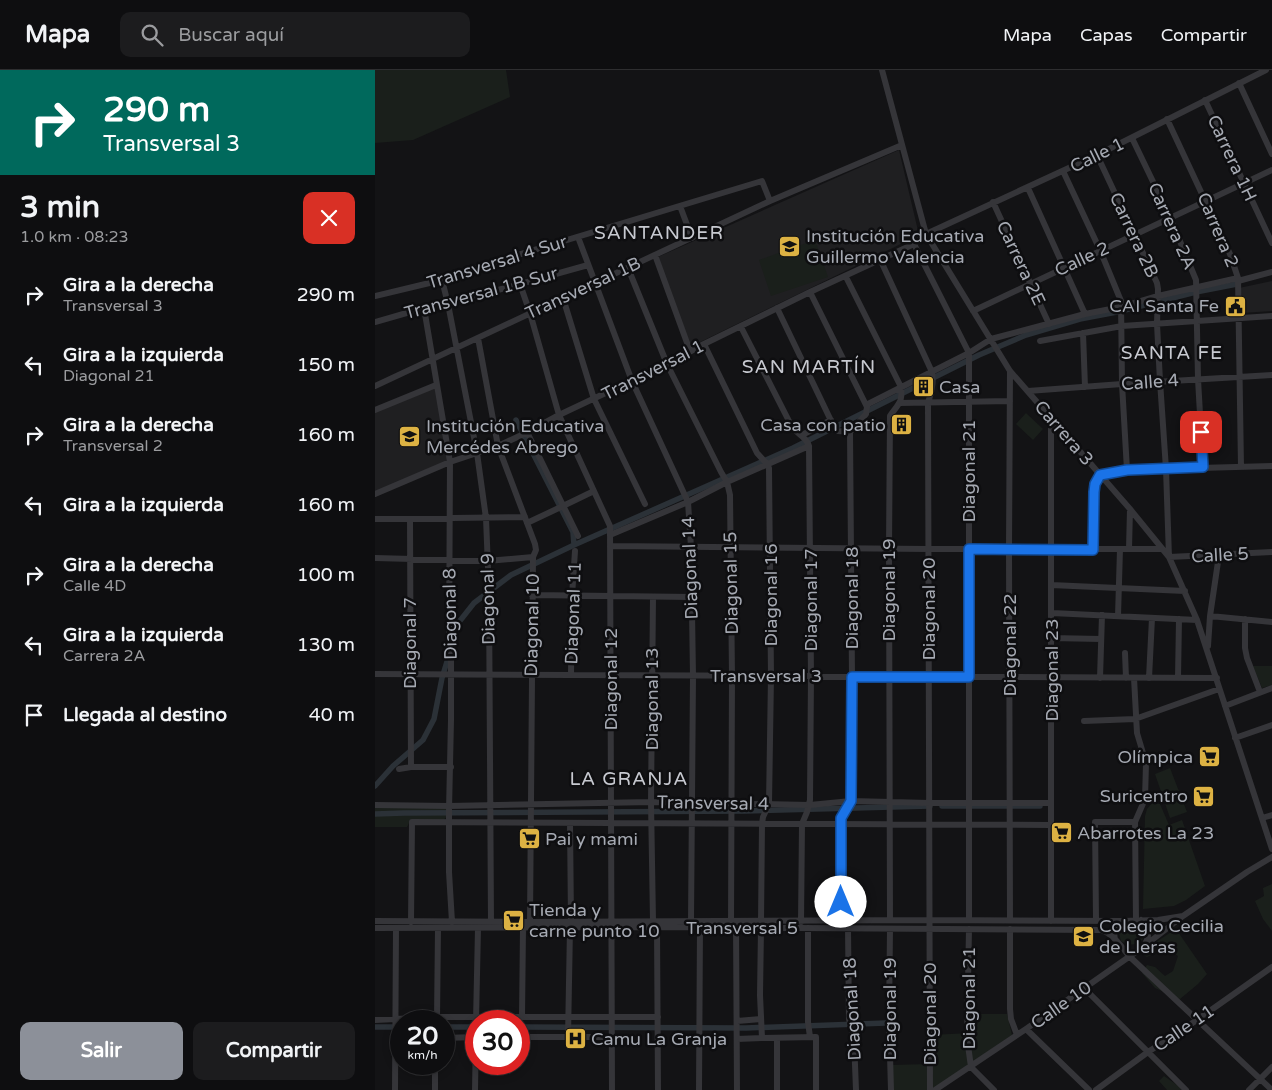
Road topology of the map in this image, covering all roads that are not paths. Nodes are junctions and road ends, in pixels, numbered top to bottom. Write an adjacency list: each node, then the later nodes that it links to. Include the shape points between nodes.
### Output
1 (882, 70): 7 (street, Carrera 3)
2 (1266, 70): 3 (street, Calle 1)
3 (1239, 83): 4 (street, Calle 1); 8 (street)
4 (1205, 100): 5 (street, Calle 1); 12 (street, Carrera 1H)
5 (1167, 119): 6 (street, Calle 1); 15 (street, Carrera 2)
6 (1132, 138): 9 (street, Calle 1); 18 (street, Carrera 2A)
7 (902, 145): 14 (street, Transversal 1B); 19 (street, Carrera 3)
8 (1272, 154)
9 (1097, 155): 11 (street, Calle 1); 20 (street, Carrera 2B)
10 (1272, 170): 12 (street, Calle 2)
11 (1063, 171): 13 (street, Calle 1); 25 (street)
12 (1244, 182): 15 (street, Calle 2); 23 (street, Carrera 1H)
13 (1028, 188): 16 (street, Calle 1); 29 (street)
14 (770, 201): 17 (street, Transversal 4 Sur, via 762,181); 22 (street, Transversal 1B)
15 (1206, 201): 18 (street, Calle 2); 34 (street, Carrera 2, via 1230,254)
16 (993, 202): 19 (street, Calle 1); 36 (street, Carrera 2E)
17 (680, 206): 21 (street, Transversal 4 Sur); 22 (street)
18 (1170, 217): 20 (street, Calle 2); 38 (street, Carrera 2A)
19 (926, 234): 24 (street, Transversal 1); 47 (street, Carrera 3)
20 (1133, 234): 25 (street, Calle 2); 41 (street, Carrera 2B, via 1157,283)
21 (578, 237): 28 (street, Diagonal 14); 33 (street, Transversal 4 Sur)
22 (691, 238): 26 (street, Transversal 1B)
23 (1272, 243)
24 (914, 244): 27 (street, Transversal 1); 65 (street, Diagonal 21)
25 (1100, 250): 29 (street, Calle 2); 44 (street)
26 (655, 255): 30 (street, Transversal 1B); 64 (street)
27 (880, 259): 32 (street, Transversal 1); 69 (street, Diagonal 20)
28 (588, 265): 35 (street, Diagonal 14); 37 (street, Transversal 1B Sur)
29 (1065, 267): 36 (street, Calle 2); 49 (street)
30 (628, 268): 35 (street, Transversal 1B); 67 (street, Diagonal 15)
31 (1272, 272): 34 (street)
32 (846, 276): 39 (street, Transversal 1); 79 (street)
33 (442, 280): 40 (street, Transversal 4 Sur); 43 (street, Diagonal 9)
34 (1238, 281): 38 (street); 51 (street, Carrera 2)
35 (595, 283): 42 (street, Transversal 1B); 73 (street, Diagonal 14)
36 (1030, 283): 47 (street, Calle 2); 55 (street, Carrera 2E)
37 (520, 284): 43 (street, Transversal 1B Sur); 48 (street, Diagonal 12)
38 (1197, 288): 41 (street); 53 (street, Carrera 2A)
39 (810, 292): 46 (street, Transversal 1); 86 (street)
40 (375, 296)
41 (1158, 297): 44 (street); 56 (street, Carrera 2B)
42 (563, 298): 48 (street, Transversal 1B); 81 (street)
43 (449, 304): 45 (street, Transversal 1B Sur); 63 (street, Diagonal 9)
44 (1121, 307): 49 (street); 54 (street)
45 (424, 308): 52 (street, Transversal 1B Sur); 66 (street, Diagonal 8)
46 (777, 308): 57 (street, Transversal 1); 90 (street)
47 (973, 311): 60 (street, Carrera 3)
48 (530, 313): 59 (street, Transversal 1B); 88 (street, Diagonal 12)
49 (1085, 314): 55 (street)
50 (1272, 316): 51 (street)
51 (1239, 318): 53 (street); 71 (street, Carrera 2)
52 (375, 322)
53 (1197, 322): 56 (street); 72 (street, Carrera 2A)
54 (1122, 323): 56 (street); 58 (street); 75 (street)
55 (1049, 324): 60 (street)
56 (1157, 324): 74 (street, Carrera 2B)
57 (741, 327): 62 (street, Transversal 1); 93 (street, via 792,427)
58 (1083, 333): 61 (street); 78 (street)
59 (478, 338): 63 (street, Transversal 1B); 94 (street, Diagonal 10)
60 (992, 341): 65 (street); 68 (street, Carrera 3)
61 (1041, 341)
62 (704, 344): 64 (street, Transversal 1); 97 (street, via 757,453)
63 (457, 348): 66 (street, Transversal 1B); 95 (street, Diagonal 9)
64 (690, 352): 67 (street, Transversal 1)
65 (969, 358): 69 (street); 83 (street, Diagonal 21)
66 (432, 359): 76 (street, Diagonal 8); 77 (street, Transversal 1B)
67 (667, 364): 73 (street, Transversal 1); 104 (street, Diagonal 15)
68 (1011, 371): 80 (street, Carrera 3); 82 (street, Diagonal 22)
69 (932, 374): 79 (street); 85 (street, Diagonal 20)
70 (1272, 375): 71 (street, Calle 4)
71 (1239, 377): 72 (street, Calle 4); 100 (street, Carrera 2)
72 (1198, 379): 74 (street, Calle 4); 99 (street, Carrera 2A)
73 (632, 381): 81 (street, Transversal 1); 107 (street, Diagonal 14)
74 (1160, 381): 75 (street, Calle 4); 101 (street, Carrera 2B)
75 (1122, 384): 78 (street, Calle 4); 102 (street)
76 (436, 385): 87 (street); 96 (street, Diagonal 8)
77 (375, 386)
78 (1085, 386): 80 (street, Calle 4)
79 (901, 391): 84 (street, Diagonal 19); 86 (street)
80 (1028, 391): 89 (street, Carrera 3)
81 (594, 399): 88 (street, Transversal 1); 108 (street)
82 (1010, 401): 83 (street); 127 (street, Diagonal 22)
83 (969, 402): 85 (street); 126 (street, Diagonal 21)
84 (901, 403): 85 (street); 124 (street, Diagonal 19, via 891,416)
85 (928, 403): 125 (street, Diagonal 20)
86 (866, 408): 91 (street)
87 (375, 410)
88 (559, 415): 92 (street, Transversal 1); 105 (street, Diagonal 12)
89 (1051, 419): 103 (street, Carrera 3); 128 (street, Diagonal 23)
90 (831, 421): 91 (street, via 838,431); 93 (street)
91 (850, 432): 123 (street, Diagonal 18)
92 (526, 433): 94 (street, Transversal 1); 109 (street, Diagonal 11)
93 (806, 440): 97 (street); 122 (street, Diagonal 17)
94 (497, 446): 95 (street, Transversal 1); 115 (street, Diagonal 10)
95 (477, 453): 96 (street, Transversal 1); 111 (street, Diagonal 9)
96 (450, 462): 106 (street, Transversal 1); 114 (street, Diagonal 8)
97 (765, 463): 104 (street); 121 (street, Diagonal 16, via 769,468)
98 (1272, 466): 100 (street)
99 (1203, 467): 100 (street); 101 (street)
100 (1241, 467)
101 (1166, 469): 102 (street); 136 (street, Carrera 2B)
102 (1127, 470): 103 (street)
103 (1100, 475): 110 (street, Carrera 3); 132 (street, via 1094,492)
104 (726, 481): 107 (street); 120 (street, Diagonal 15, via 730,495)
105 (594, 491): 109 (street); 116 (street, Diagonal 12)
106 (375, 494)
107 (685, 496): 116 (street); 119 (street, Diagonal 14)
108 (645, 504)
109 (564, 506): 115 (street); 117 (street, Diagonal 11)
110 (1130, 509): 130 (street); 131 (street, Carrera 3)
111 (486, 518): 114 (street); 115 (street); 141 (street, Diagonal 9)
112 (375, 519): 113 (street)
113 (410, 519): 114 (street); 138 (street, Diagonal 7)
114 (450, 519): 139 (street, Diagonal 8)
115 (526, 520): 140 (street, Diagonal 10, via 535,544)
116 (610, 531): 118 (street, Diagonal 12)
117 (578, 536)
118 (610, 546): 119 (street); 147 (street, Diagonal 12)
119 (691, 547): 120 (street); 149 (street, Diagonal 14)
120 (731, 548): 121 (street); 172 (street, Diagonal 15)
121 (771, 548): 122 (street); 173 (street, Diagonal 16)
122 (811, 548): 123 (street); 174 (street, Diagonal 17)
123 (851, 548): 124 (street); 175 (street, Diagonal 18)
124 (889, 549): 125 (street); 176 (street, Diagonal 19)
125 (928, 549): 126 (street); 177 (street, Diagonal 20)
126 (969, 549): 127 (street); 178 (street, Diagonal 21)
127 (1009, 549): 128 (street); 179 (street, Diagonal 22)
128 (1051, 549): 132 (street); 142 (street, Diagonal 23)
129 (1120, 549): 130 (street); 132 (street); 143 (street)
130 (1129, 549): 131 (street)
131 (1162, 549): 136 (street, Carrera 3)
132 (1093, 550)
133 (575, 551): 146 (street, Diagonal 11)
134 (1272, 552): 135 (street, Calle 5)
135 (1219, 555): 136 (street, Calle 5); 153 (street)
136 (1169, 557): 144 (street, Carrera 3)
137 (375, 558): 138 (street)
138 (410, 558): 139 (street); 164 (street, Diagonal 7)
139 (449, 560): 141 (street); 165 (street, Diagonal 8, via 450,651)
140 (533, 560): 141 (street); 145 (street, Diagonal 10)
141 (487, 561): 166 (street, Diagonal 9)
142 (1051, 585): 143 (street); 150 (street, Diagonal 23)
143 (1118, 588): 144 (street); 152 (street)
144 (1185, 592): 157 (street, Carrera 3)
145 (533, 595): 146 (street); 167 (street, Diagonal 10)
146 (572, 596): 147 (street); 168 (street, Diagonal 11)
147 (611, 597): 148 (street); 169 (street, Diagonal 12)
148 (653, 597): 149 (street); 170 (street, Diagonal 13)
149 (692, 597): 171 (street, Diagonal 14)
150 (1052, 613): 151 (street); 159 (street, Diagonal 23)
151 (1102, 615): 152 (street); 160 (street)
152 (1118, 616): 154 (street)
153 (1210, 616): 156 (street); 161 (street)
154 (1152, 618): 155 (street); 184 (street)
155 (1179, 619): 157 (street); 185 (street)
156 (1245, 619): 158 (street); 189 (street, via 1247,658)
157 (1197, 620): 161 (street, Carrera 3)
158 (1272, 622)
159 (1051, 638): 160 (street); 180 (street, Diagonal 23)
160 (1101, 639): 181 (street)
161 (1207, 650): 186 (street, Carrera 3)
162 (1125, 653): 182 (street)
163 (375, 674): 164 (street, Transversal 3)
164 (410, 675): 165 (street, Transversal 3); 195 (street, Diagonal 7)
165 (445, 675): 166 (street, Transversal 3); 196 (street, Diagonal 8)
166 (489, 675): 167 (street, Transversal 3); 207 (street, Diagonal 9)
167 (532, 675): 168 (street, Transversal 3); 208 (street, Diagonal 10)
168 (571, 675): 169 (street, Transversal 3)
169 (611, 675): 170 (street, Transversal 3); 206 (street, Diagonal 12)
170 (652, 676): 171 (street, Transversal 3); 201 (street, Diagonal 13)
171 (693, 676): 172 (street, Transversal 3); 202 (street, Diagonal 14)
172 (732, 676): 173 (street, Transversal 3); 209 (street, Diagonal 15)
173 (771, 676): 174 (street, Transversal 3); 210 (street, Diagonal 16)
174 (811, 676): 175 (street, Transversal 3); 213 (street, Diagonal 17)
175 (852, 677): 176 (street, Transversal 3); 198 (street, Diagonal 18)
176 (889, 677): 177 (street, Transversal 3); 199 (street, Diagonal 19)
177 (929, 677): 178 (street, Transversal 3); 203 (street, Diagonal 20)
178 (969, 677): 179 (street, Transversal 3); 204 (street, Diagonal 21)
179 (1010, 677): 180 (street, Transversal 3); 211 (street, Diagonal 22)
180 (1052, 678): 181 (street, Transversal 3); 200 (street, Diagonal 23)
181 (1100, 678): 182 (street, Transversal 3)
182 (1126, 678): 183 (street, Transversal 3)
183 (1134, 678): 184 (street, Transversal 3); 191 (street)
184 (1149, 678): 185 (street, Transversal 3)
185 (1178, 678): 186 (street, Transversal 3)
186 (1217, 678): 188 (street, Carrera 3)
187 (1272, 688): 189 (street)
188 (1219, 689): 190 (street, Carrera 3); 191 (street)
189 (1260, 692): 190 (street)
190 (1225, 706): 194 (street, Carrera 3)
191 (1135, 719): 192 (street); 224 (street, via 1146,763 1145,799)
192 (1084, 721)
193 (1272, 725): 194 (street)
194 (1235, 738): 215 (street, Carrera 3)
195 (411, 767): 196 (street); 197 (street)
196 (451, 767): 212 (street, Diagonal 8)
197 (399, 769)
198 (850, 803): 199 (street, Transversal 4); 213 (street, Transversal 4); 222 (street)
199 (890, 803): 203 (street, Transversal 4); 228 (street, Diagonal 19)
200 (1051, 803): 211 (street, Transversal 4); 232 (street, Diagonal 23)
201 (651, 804): 202 (street, Transversal 4); 206 (street, Transversal 4); 216 (street, Diagonal 13)
202 (691, 804): 209 (street, Transversal 4); 226 (street, Diagonal 14)
203 (929, 804): 204 (street, Transversal 4); 230 (street, Diagonal 20)
204 (970, 804): 211 (street, Transversal 4); 229 (street, Diagonal 21)
205 (375, 805): 212 (street, Transversal 4)
206 (611, 805): 208 (street, Transversal 4); 223 (street, Diagonal 12)
207 (490, 806): 208 (street, Transversal 4); 212 (street, Transversal 4); 218 (street, Diagonal 9)
208 (531, 806): 219 (street, Diagonal 10)
209 (731, 806): 210 (street, Transversal 4); 220 (street, Diagonal 15)
210 (768, 806): 213 (street, Transversal 4); 221 (street, Diagonal 16)
211 (1010, 807): 231 (street, Diagonal 22)
212 (449, 808): 217 (street, Diagonal 8)
213 (809, 808): 227 (street, Diagonal 17)
214 (1272, 815): 215 (street)
215 (1262, 818): 233 (street, Carrera 3)
216 (652, 820): 223 (street); 226 (street); 242 (street, Diagonal 13)
217 (449, 821): 218 (street); 247 (street, via 412,822); 248 (street, Diagonal 8)
218 (491, 821): 219 (street); 249 (street, Diagonal 9)
219 (531, 821): 225 (street); 250 (street, Diagonal 10)
220 (730, 821): 221 (street); 226 (street); 255 (street, Diagonal 15)
221 (763, 821): 227 (street); 256 (street, Diagonal 16)
222 (841, 821): 227 (street); 228 (street); 252 (street)
223 (612, 822): 225 (street); 253 (street, Diagonal 12)
224 (1135, 822): 240 (street, via 1095,822); 246 (street)
225 (570, 823): 254 (street)
226 (691, 824): 243 (street, Diagonal 14)
227 (801, 824): 251 (street, Diagonal 17)
228 (890, 824): 230 (street); 236 (street, Diagonal 19)
229 (969, 824): 230 (street); 231 (street); 238 (street, Diagonal 21)
230 (929, 825): 237 (street, Diagonal 20)
231 (1010, 825): 232 (street); 239 (street, Diagonal 22)
232 (1051, 825): 244 (street, Diagonal 23)
233 (1272, 850)
234 (1272, 857): 235 (street, Calle 10)
235 (1183, 916): 246 (street, Calle 10); 271 (street, Calle 10)
236 (890, 920): 237 (street, Transversal 5); 252 (street, Transversal 5)
237 (930, 920): 238 (street, Transversal 5); 267 (street, Diagonal 20)
238 (969, 920): 239 (street, Transversal 5)
239 (1010, 920): 244 (street, Transversal 5)
240 (1095, 920): 244 (street, Transversal 5); 245 (street, Transversal 5)
241 (375, 921): 247 (street, Transversal 5)
242 (653, 921): 243 (street, Transversal 5); 253 (street, Transversal 5)
243 (691, 921): 255 (street, Transversal 5)
244 (1051, 921)
245 (1122, 921): 246 (street, Calle 10); 270 (street, via 1115,929)
246 (1139, 921): 271 (street, via 1148,930)
247 (411, 922): 248 (street, Transversal 5)
248 (452, 922): 249 (street, Transversal 5)
249 (491, 922): 250 (street, Transversal 5)
250 (530, 922): 254 (street, Transversal 5)
251 (801, 922): 252 (street, Transversal 5); 256 (street, Transversal 5)
252 (841, 922)
253 (611, 924): 254 (street, Transversal 5); 257 (street, Transversal 5); 281 (street, Diagonal 12)
254 (570, 925): 262 (street, Transversal 5); 280 (street)
255 (733, 925): 256 (street, Transversal 5); 263 (street, Transversal 5); 287 (street, Diagonal 15)
256 (761, 925): 264 (street, Transversal 5); 283 (street, Diagonal 16)
257 (657, 927): 263 (street, Transversal 5); 282 (street)
258 (375, 928): 259 (street, Transversal 5)
259 (397, 928): 260 (street, Transversal 5); 275 (street)
260 (439, 928): 261 (street, Transversal 5); 276 (street)
261 (478, 928): 262 (street, Transversal 5); 277 (street)
262 (523, 928): 278 (street)
263 (700, 928): 309 (street)
264 (809, 928): 265 (street, Transversal 5); 294 (street, via 808,1025)
265 (848, 928): 266 (street, Transversal 5); 313 (street, Diagonal 18, via 849,1019 854,1039)
266 (890, 929): 267 (street, Transversal 5); 314 (street, Diagonal 19)
267 (930, 929): 268 (street, Transversal 5); 315 (street, Diagonal 20)
268 (969, 929): 269 (street, Transversal 5); 298 (street, Diagonal 21, via 967,1038)
269 (1010, 929): 270 (street, Transversal 5, via 1095,929 1106,931); 291 (street, via 1010,1009)
270 (1115, 940): 272 (street, Transversal 5)
271 (1143, 947): 272 (street, Calle 10)
272 (1129, 956): 274 (street, Calle 10); 285 (street, Transversal 5)
273 (1270, 971): 285 (street, Calle 11)
274 (1084, 988): 288 (street, Calle 10); 297 (street)
275 (396, 1010)
276 (437, 1010)
277 (476, 1010)
278 (522, 1010)
279 (530, 1017): 280 (street)
280 (568, 1017): 281 (street); 293 (street)
281 (611, 1019): 282 (street); 290 (street, Diagonal 12)
282 (658, 1019): 308 (street)
283 (761, 1019): 287 (street); 289 (street, Diagonal 16)
284 (375, 1020): 286 (street)
285 (1197, 1020): 297 (street, Calle 11); 303 (street, Transversal 5)
286 (390, 1021)
287 (737, 1023): 295 (street, Diagonal 15)
288 (1026, 1030): 291 (street, Calle 10); 318 (street)
289 (762, 1032): 295 (street); 296 (street)
290 (612, 1034): 293 (street); 307 (street, Diagonal 12)
291 (1017, 1035): 298 (street, Calle 10)
292 (530, 1037): 293 (street)
293 (568, 1037)
294 (813, 1037): 296 (street); 312 (street)
295 (737, 1038): 310 (street, Diagonal 15)
296 (777, 1038): 311 (street)
297 (1148, 1052): 319 (street, Calle 11); 320 (street)
298 (971, 1067): 316 (street, Calle 10); 317 (street)
299 (1272, 1067): 303 (street)
300 (395, 1075): 304 (street)
301 (435, 1075): 305 (street)
302 (475, 1075): 306 (street)
303 (1259, 1079): 321 (street); 322 (street, Transversal 5)
304 (395, 1090)
305 (435, 1090)
306 (475, 1090)
307 (612, 1090)
308 (658, 1090)
309 (699, 1090)
310 (737, 1090)
311 (777, 1090)
312 (816, 1090)
313 (856, 1090)
314 (891, 1090)
315 (930, 1090)
316 (935, 1090)
317 (995, 1090)
318 (1089, 1090)
319 (1096, 1090)
320 (1185, 1090)
321 (1249, 1090)
322 (1272, 1090)

